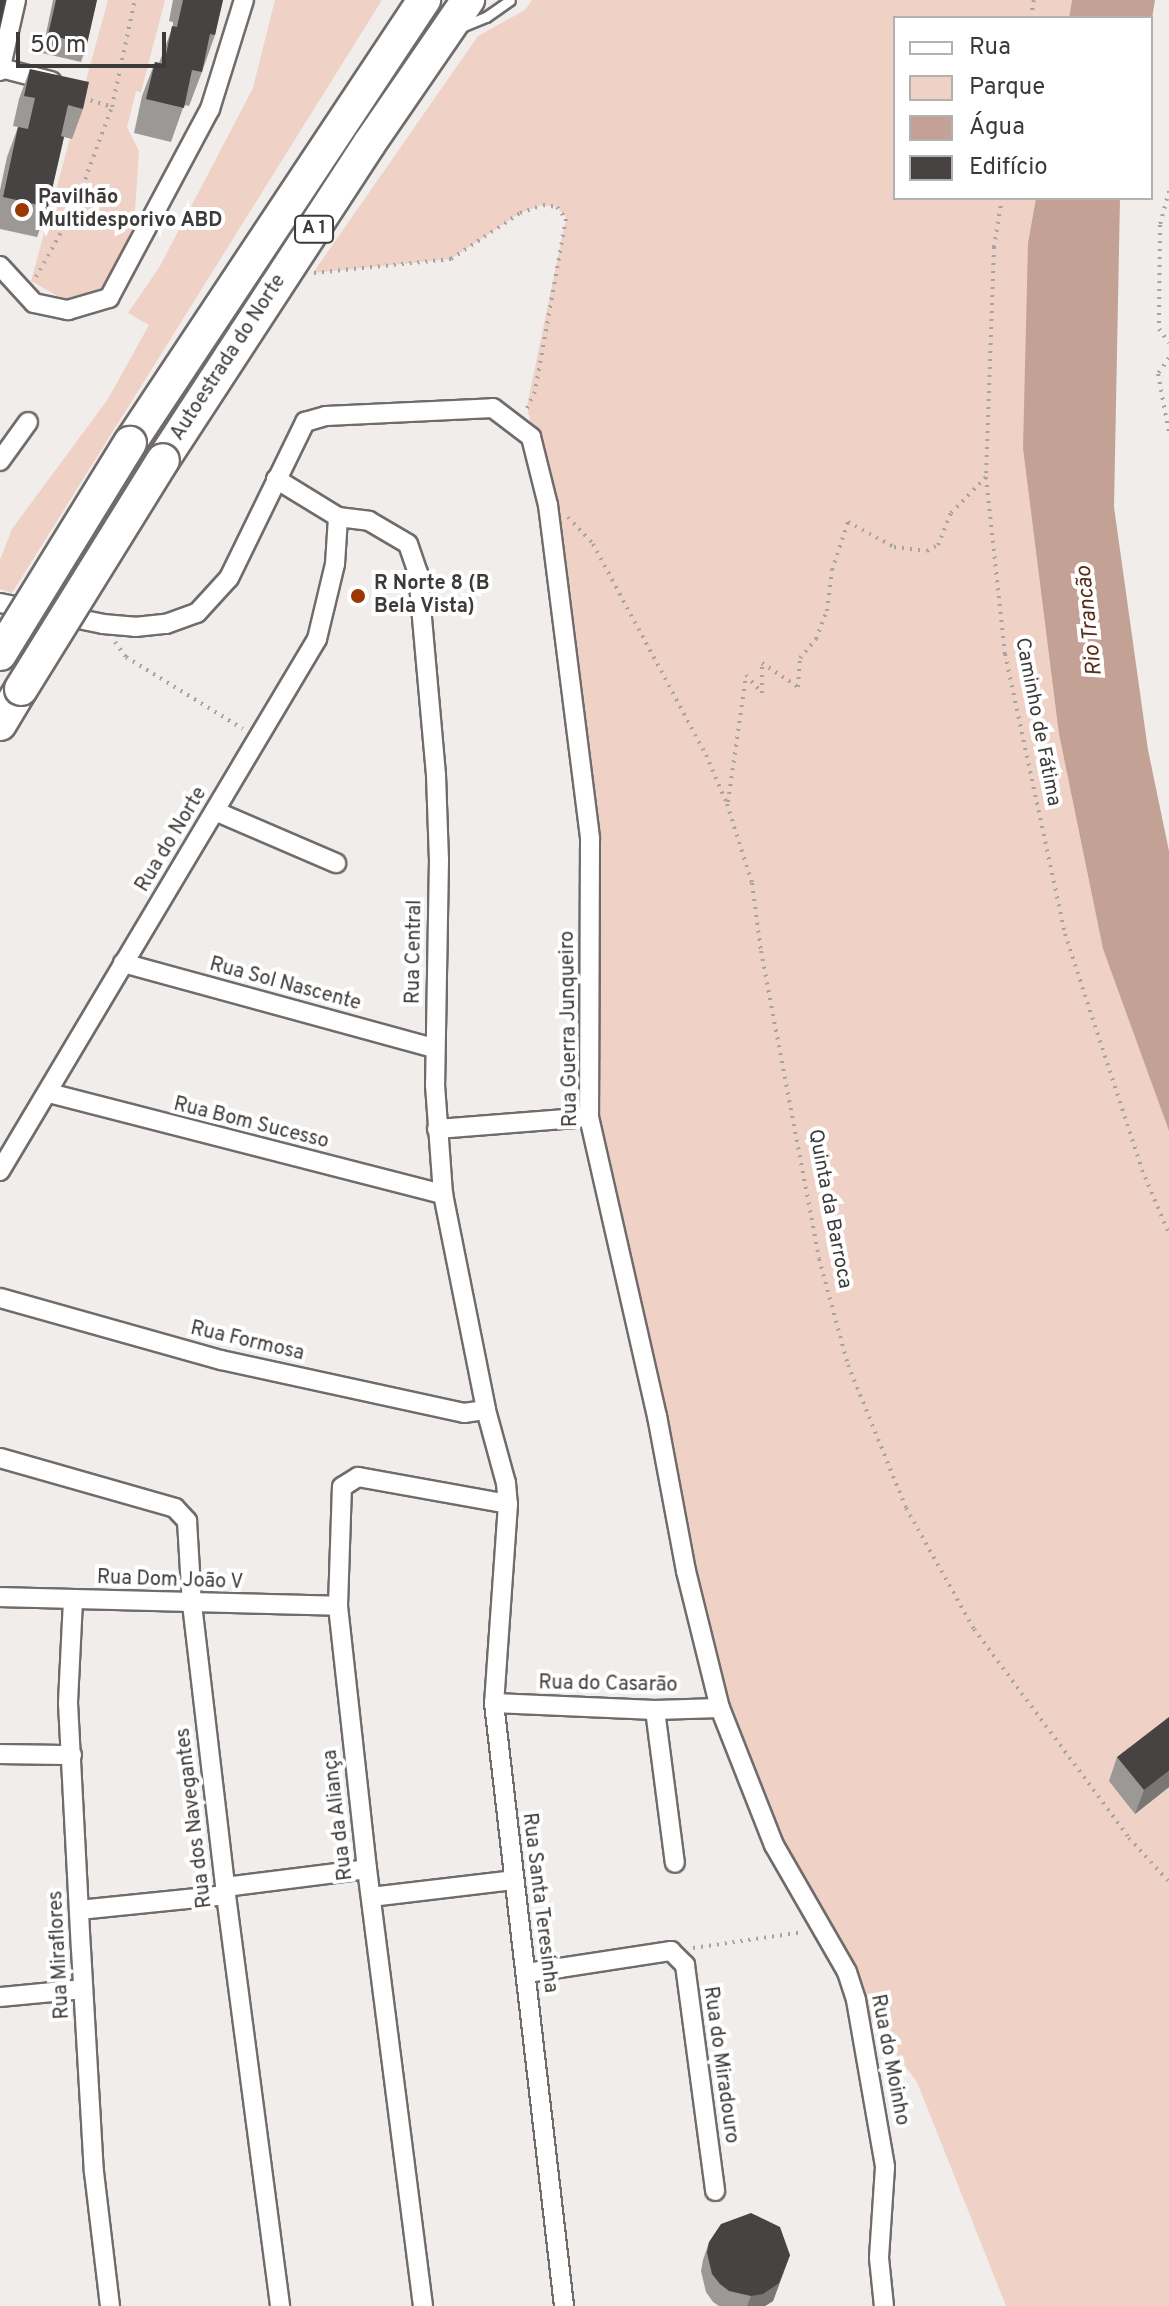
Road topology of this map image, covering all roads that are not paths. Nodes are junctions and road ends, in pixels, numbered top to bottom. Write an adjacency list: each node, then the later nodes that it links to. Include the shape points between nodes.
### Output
1 (16, 0): 7 (street)
2 (244, 0): 9 (street, via 210,109 109,298 68,310 34,303)
3 (424, 0): 15 (highway, Autoestrada do Norte / A 1, bridge, via 130,443)
4 (468, 0): 6 (highway, Autoestrada do Norte / A 1)
5 (510, 0): 6 (lane, via 486,17)
6 (445, 33): 16 (highway, Autoestrada do Norte / A 1, bridge, via 163,460)
7 (0, 70): 8 (street)
8 (77, 88)
9 (0, 266)
10 (28, 422): 11 (street)
11 (0, 461)
12 (276, 479): 13 (street, Rua Central); 14 (street, via 229,578 197,613 135,627); 22 (street, Rua Guerra Junqueiro, via 305,422 326,416 493,408 531,437 548,505 590,839)
13 (338, 517): 17 (street, Rua do Norte, via 335,564 317,639); 20 (street, Rua Central, via 369,521 408,544 418,573 438,846)
14 (0, 603)
15 (0, 654)
16 (0, 724)
17 (215, 811): 18 (street); 19 (street, Rua do Norte)
18 (336, 863)
19 (123, 963): 20 (street, Rua Sol Nascente); 21 (street, Rua do Norte)
20 (434, 1048): 23 (street, Rua Central)
21 (49, 1093): 24 (street, Rua do Norte); 25 (street, Rua Bom Sucesso)
22 (589, 1117): 23 (street); 35 (street, Rua Guerra Junqueiro)
23 (437, 1129): 25 (street, Rua Central)
24 (0, 1171)
25 (443, 1194): 27 (street, Rua Central)
26 (0, 1298): 27 (street, Rua Formosa, via 221,1360 464,1413)
27 (486, 1410): 29 (street, Rua Central)
28 (0, 1458): 32 (street, Rua dos Navegantes, via 175,1508 187,1521)
29 (508, 1504): 33 (street, Rua da Aliança, via 358,1477 342,1487); 34 (street, Rua Santa Teresinha)
30 (0, 1597): 31 (street, Rua Dom João V)
31 (73, 1600): 32 (street, Rua Dom João V); 38 (street, Rua Miraflores, via 68,1703)
32 (192, 1604): 33 (street, Rua Dom João V); 42 (street, Rua dos Navegantes)
33 (338, 1606): 40 (street, Rua da Aliança)
34 (494, 1703): 36 (street, Rua do Casarão); 41 (street, Rua Santa Teresinha)
35 (720, 1708): 36 (street, Rua do Casarão); 53 (street, Rua do Moinho, via 774,1845 847,1972 856,2000 885,2167 879,2258)
36 (655, 1710): 39 (street)
37 (0, 1754): 38 (street)
38 (72, 1755): 44 (street, Rua Miraflores)
39 (675, 1863)
40 (367, 1869): 42 (street); 43 (street, Rua da Aliança)
41 (513, 1880): 43 (street); 45 (street, Rua Santa Teresinha)
42 (226, 1891): 44 (street); 50 (street, Rua dos Navegantes)
43 (371, 1897): 51 (street, Rua da Aliança)
44 (79, 1910): 46 (street, Rua Miraflores)
45 (527, 1973): 48 (street, Rua do Miradouro, via 671,1951 685,1965); 52 (street, Rua Santa Teresinha)
46 (83, 1989): 47 (street); 49 (street, Rua Miraflores, via 94,2172)
47 (0, 1997)
48 (715, 2191)
49 (110, 2306)
50 (280, 2306)
51 (423, 2306)
52 (564, 2306)
53 (884, 2306)

